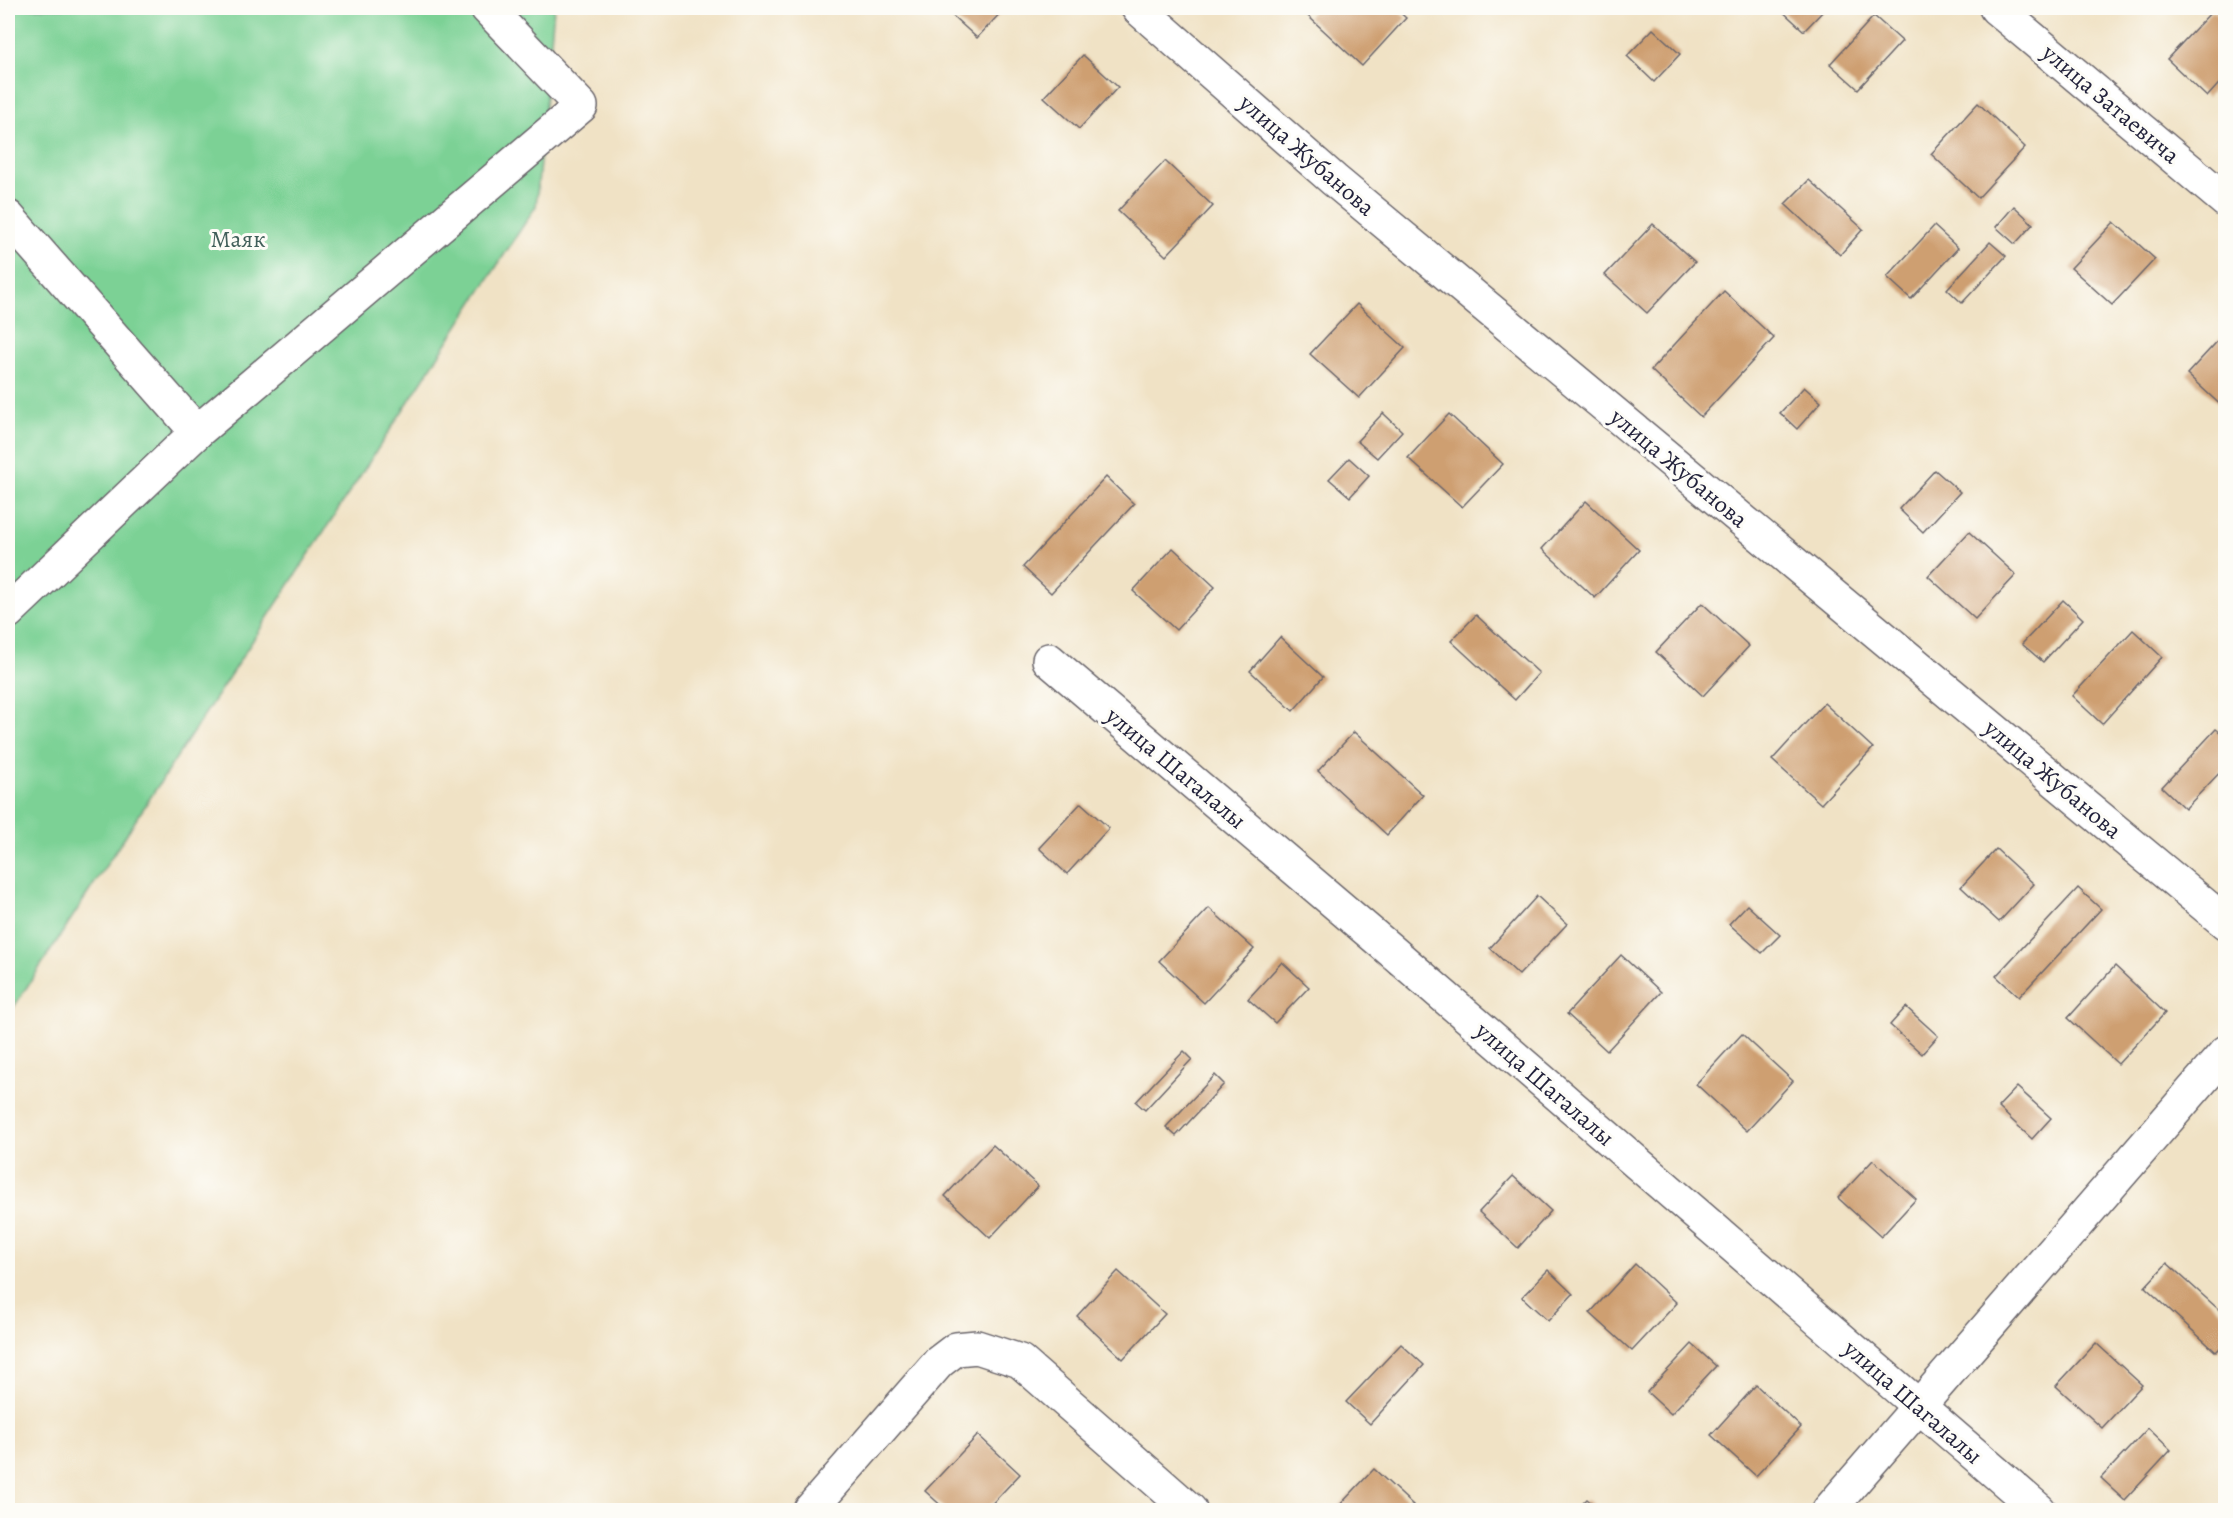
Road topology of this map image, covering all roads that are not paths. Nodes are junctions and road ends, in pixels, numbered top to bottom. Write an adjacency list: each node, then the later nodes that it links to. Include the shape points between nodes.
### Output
1 (487, 8): 6 (street, via 581,106)
2 (1138, 8): 9 (street, улица Жубанова, via 1334,180)
3 (1996, 8): 4 (street, улица Затаевича)
4 (2226, 201)
5 (8, 217): 6 (street)
6 (197, 432): 7 (street)
7 (8, 612)
8 (1049, 660): 11 (street, улица Шагалалы)
9 (2226, 922)
10 (2226, 1052): 11 (street)
11 (1918, 1407): 14 (street); 15 (street, улица Шагалалы)
12 (810, 1510): 13 (street, via 939,1362 956,1349 977,1347 1020,1361)
13 (1190, 1510)
14 (1829, 1510)
15 (2039, 1510)

